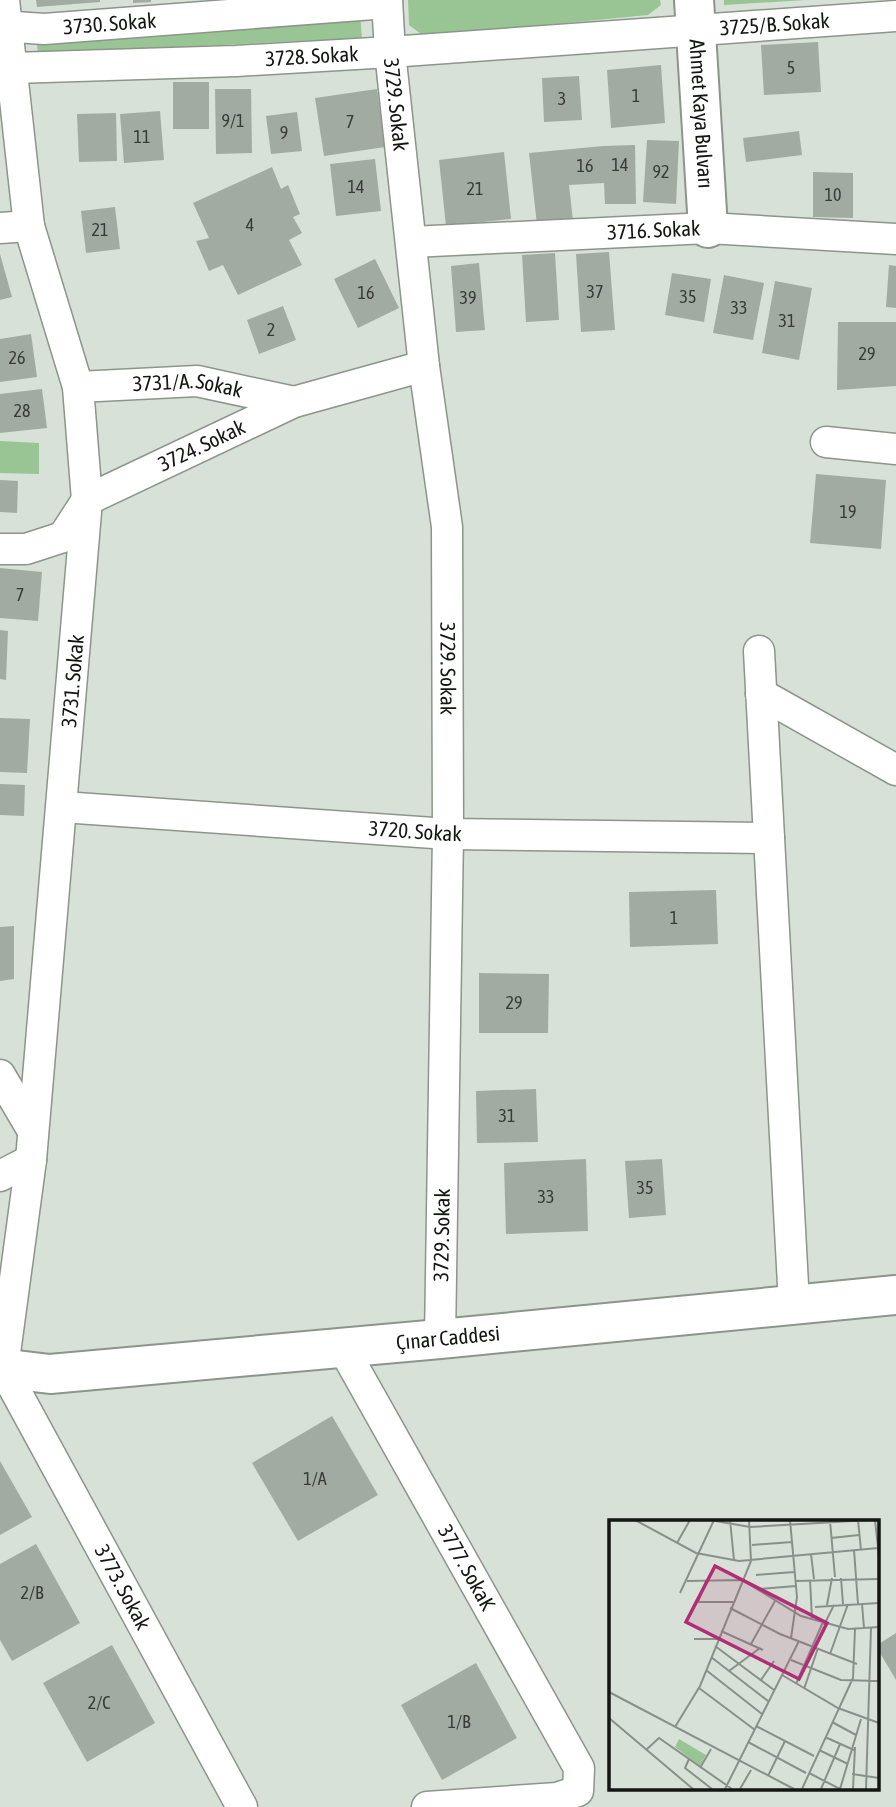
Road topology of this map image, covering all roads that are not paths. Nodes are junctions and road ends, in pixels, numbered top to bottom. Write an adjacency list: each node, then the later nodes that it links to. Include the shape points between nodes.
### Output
1 (387, 1): 4 (street, 3730. Sokak, via 44,29); 5 (street, 3729. Sokak)
2 (695, 15): 3 (street, 3725/B. Sokak); 5 (street, 3728. Sokak); 8 (street, Ahmet Kaya Bulvarı)
3 (896, 16)
4 (3, 17): 6 (street, 3731. Sokak)
5 (390, 52): 6 (street, 3728. Sokak); 10 (street, 3729. Sokak)
6 (13, 68): 7 (street, 3731. Sokak)
7 (15, 227): 12 (street, 3731. Sokak)
8 (708, 228): 9 (street, 3716. Sokak); 10 (street, 3716. Sokak)
9 (896, 239)
10 (411, 242): 11 (street, 3729. Sokak)
11 (424, 366): 13 (street, 3724. Sokak); 22 (street, 3729. Sokak, via 447,527)
12 (78, 387): 13 (street, 3731/A. Sokak, via 197,381); 16 (street, 3731. Sokak)
13 (294, 402): 16 (street, 3724. Sokak)
14 (826, 442): 15 (street)
15 (896, 449)
16 (87, 500): 17 (street, via 63,537 26,549); 21 (street, 3731. Sokak)
17 (0, 549)
18 (759, 651): 19 (street)
19 (761, 694): 20 (street); 23 (street)
20 (896, 770)
21 (62, 807): 22 (street, 3720. Sokak); 25 (street, 3731. Sokak)
22 (448, 834): 23 (street, 3720. Sokak); 29 (street, 3729. Sokak)
23 (769, 838): 28 (street)
24 (0, 1075): 25 (street)
25 (32, 1145): 26 (street); 31 (street, 3731. Sokak)
26 (0, 1177)
27 (896, 1295): 28 (street, Çınar Caddesi)
28 (794, 1304): 29 (street, Çınar Caddesi)
29 (440, 1339): 30 (street, Çınar Caddesi)
30 (343, 1348): 31 (street, Çınar Caddesi, via 50,1374); 33 (street, 3777. SokaK, via 579,1768 578,1791 557,1798)
31 (2, 1368): 32 (street, 3773. Sokak)
32 (242, 1807)
33 (427, 1807)

